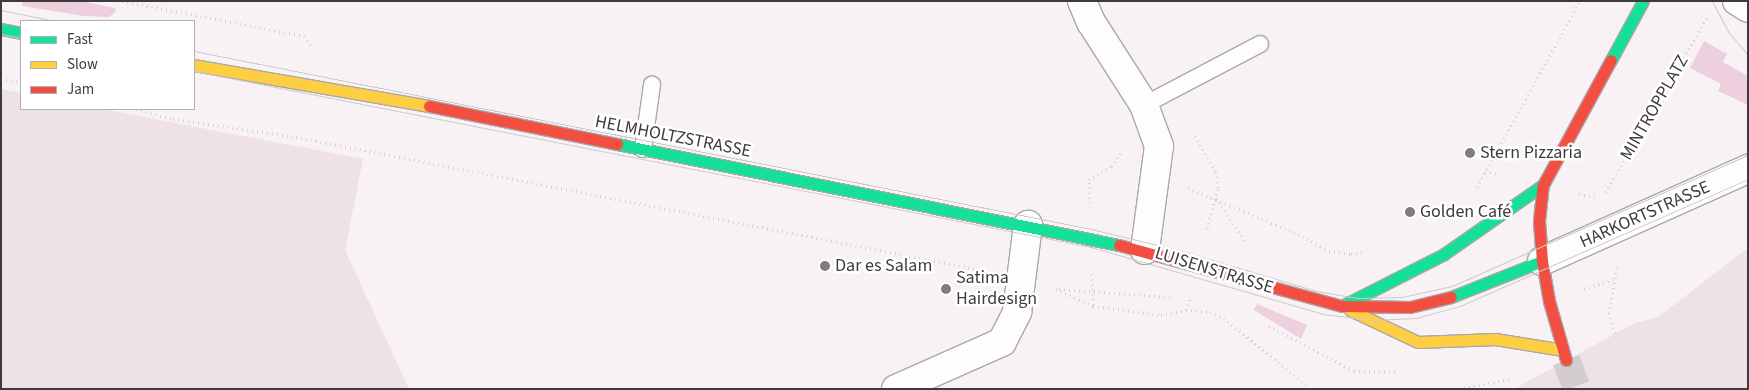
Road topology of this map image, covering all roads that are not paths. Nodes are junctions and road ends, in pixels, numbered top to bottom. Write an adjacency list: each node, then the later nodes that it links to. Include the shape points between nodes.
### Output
1 (1082, 1): 10 (street, LUISENSTRASSE, via 1091,22)
2 (1642, 1): 13 (street)
3 (1737, 1): 4 (street)
4 (1748, 8)
5 (1, 29): 6 (street)
6 (20, 33)
7 (1260, 44): 10 (lane)
8 (195, 65): 11 (street, HELMHOLTZSTRASSE, via 338,88)
9 (652, 85): 11 (lane)
10 (1144, 106): 15 (street, LUISENSTRASSE, via 1159,146)
11 (643, 149): 14 (street, HELMHOLTZSTRASSE)
12 (1748, 169): 16 (street, HARKORTSTRASSE)
13 (1543, 185): 16 (street, via 1539,221); 17 (street, via 1444,254)
14 (1028, 226): 15 (street, HELMHOLTZSTRASSE); 18 (street, via 1017,312 1002,342)
15 (1145, 250): 17 (street, LUISENSTRASSE)
16 (1542, 261): 17 (street, LUISENSTRASSE, via 1441,301 1410,307); 17 (street, LUISENSTRASSE, via 1565,355 1495,339 1418,342)
17 (1342, 306)
18 (896, 389)

